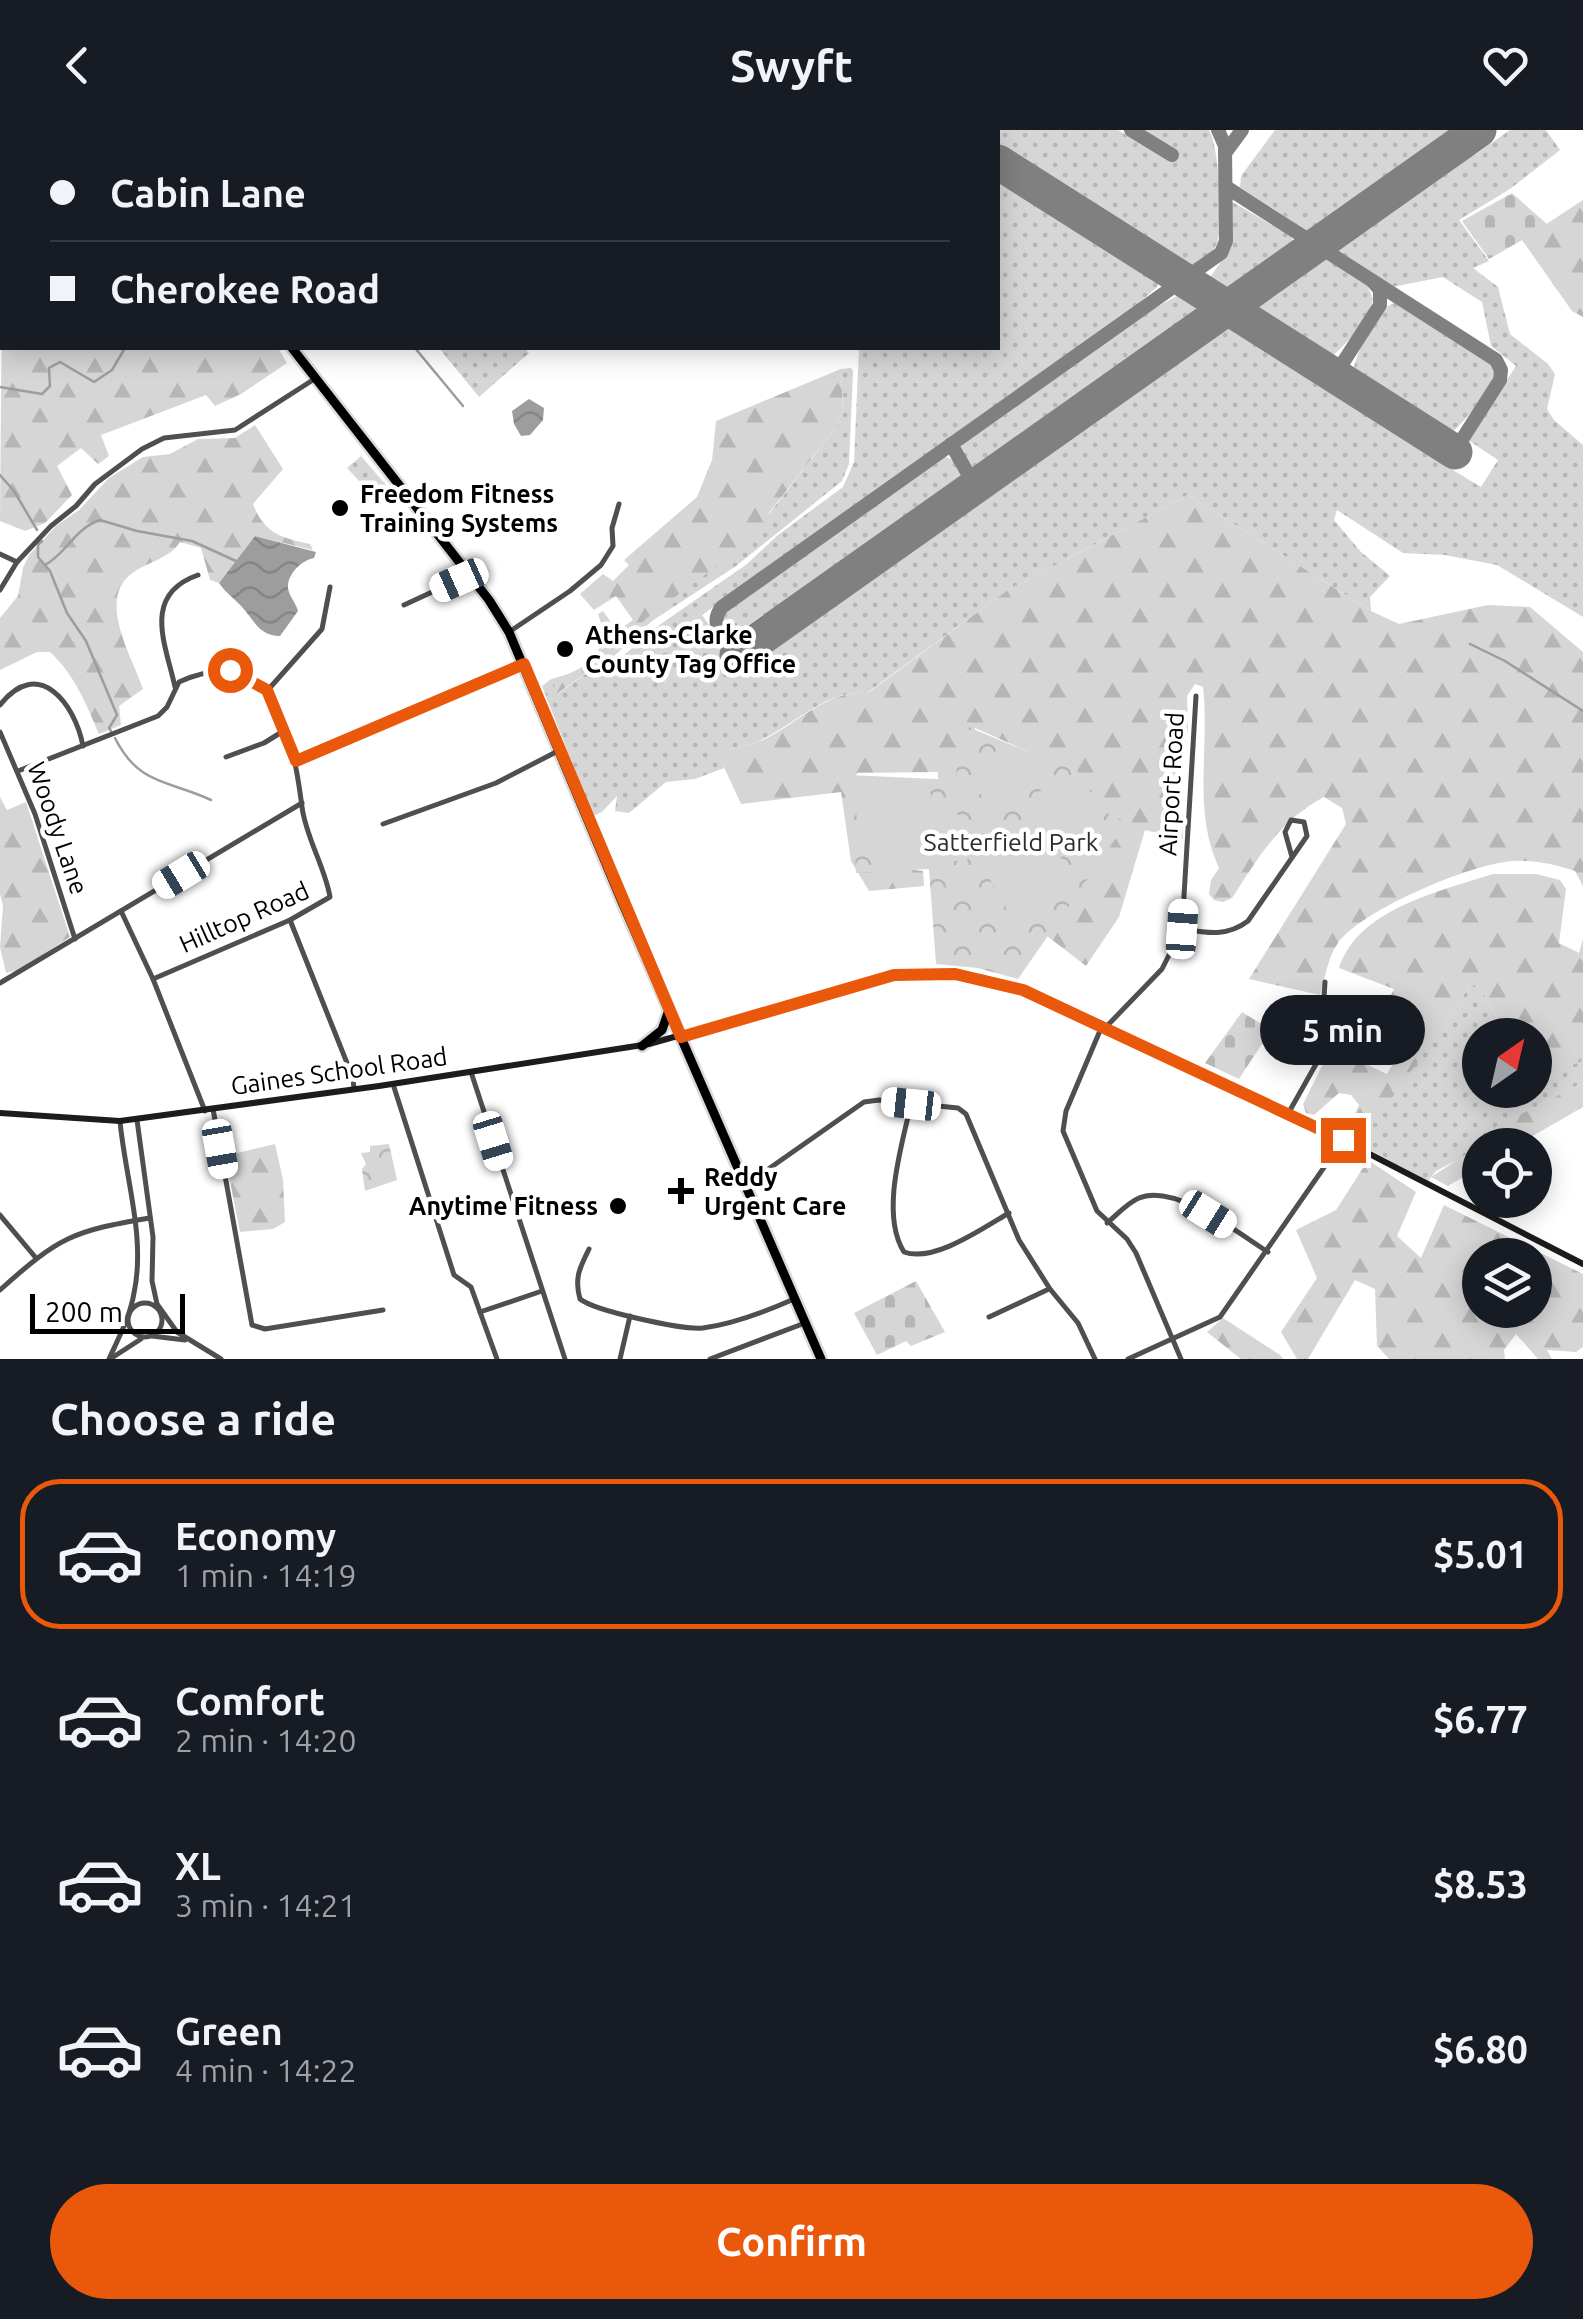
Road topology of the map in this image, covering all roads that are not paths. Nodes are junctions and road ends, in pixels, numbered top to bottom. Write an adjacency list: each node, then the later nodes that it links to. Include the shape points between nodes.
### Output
1 (294, 350): 2 (highway)
2 (316, 378): 5 (street, via 235,430 164,438 133,455 94,484); 6 (highway)
3 (618, 504): 11 (street, via 613,546 600,566)
4 (0, 554): 5 (street)
5 (17, 562): 9 (street)
6 (469, 575): 10 (street); 11 (highway)
7 (198, 576): 13 (street, via 174,589 162,615)
8 (330, 587): 14 (street, via 322,629)
9 (0, 590)
10 (404, 604)
11 (507, 628): 12 (highway)
12 (524, 664): 20 (highway); 22 (street)
13 (175, 687): 14 (street, via 224,670); 19 (street, via 167,708 147,722)
14 (267, 690): 17 (street, Hilltop Road)
15 (1196, 696): 29 (street, Airport Road)
16 (0, 704): 19 (street, Woody Lane, via 18,687 52,689)
17 (284, 730): 21 (street); 22 (street, Hilltop Road)
18 (0, 732): 23 (street, Woody Lane)
19 (83, 746): 23 (street)
20 (558, 751): 25 (street, via 496,783); 35 (highway)
21 (226, 757)
22 (296, 761): 24 (street, Hilltop Road)
23 (18, 772): 30 (street, Woody Lane)
24 (302, 803): 27 (street); 28 (street, Hilltop Road, via 330,897)
25 (382, 824)
26 (1292, 857): 26 (street, via 1307,836 1298,819 1285,832); 29 (street, via 1235,931)
27 (121, 911): 30 (street); 31 (street)
28 (290, 920): 31 (street, Hilltop Road); 42 (street)
29 (1182, 929): 36 (street, Airport Road, via 1162,969)
30 (75, 939): 32 (street)
31 (154, 980): 44 (street)
32 (0, 982)
33 (1325, 982): 34 (street)
34 (1323, 1008): 38 (street); 45 (street, via 1320,1057)
35 (669, 1010): 37 (highway); 39 (highway, via 662,1030)
36 (1104, 1027): 37 (main road, Gaines School Road, via 984,978 925,972 879,979); 45 (main road, Gaines School Road); 55 (street, Airport Road, via 1080,1072 1063,1132)
37 (681, 1037): 39 (main road, Gaines School Road); 50 (highway)
38 (1405, 1044)
39 (642, 1046): 40 (main road, Gaines School Road)
40 (471, 1072): 41 (main road, Gaines School Road); 62 (street)
41 (393, 1084): 42 (main road, Gaines School Road); 66 (street, via 454,1275 472,1287)
42 (354, 1089): 44 (main road, Gaines School Road)
43 (911, 1104): 50 (street, via 864,1102); 51 (street, via 950,1105 966,1114); 51 (street, via 894,1194 904,1252 922,1256)
44 (209, 1110): 47 (main road, Gaines School Road); 64 (street, via 252,1324 266,1329)
45 (1288, 1112): 49 (main road, Gaines School Road)
46 (0, 1113): 48 (main road, Gaines School Road)
47 (137, 1120): 48 (main road, Gaines School Road); 53 (street)
48 (120, 1121): 54 (street)
49 (1343, 1140): 57 (street); 59 (main road, Gaines School Road)
50 (744, 1185): 63 (highway)
51 (1009, 1214): 60 (street)
52 (0, 1215): 58 (street)
53 (150, 1218): 54 (street); 65 (street)
54 (134, 1220): 58 (street, via 82,1231); 67 (street, via 137,1276)
55 (1107, 1223): 57 (street, via 1142,1196 1169,1196); 72 (street, Airport Road, via 1136,1252)
56 (589, 1249): 68 (street, via 577,1274 580,1298)
57 (1268, 1252): 72 (street, via 1220,1316)
58 (36, 1258): 61 (street)
59 (1583, 1264)
60 (1050, 1289): 69 (street); 81 (street, via 1078,1322)
61 (0, 1290)
62 (542, 1292): 66 (street); 77 (street)
63 (794, 1298): 68 (street, via 696,1329); 70 (highway)
64 (382, 1310)
65 (160, 1312): 67 (street, via 146,1303); 71 (street, via 160,1328); 73 (street)
66 (480, 1312): 76 (street)
67 (129, 1314): 71 (street, via 132,1330); 74 (street)
68 (630, 1316): 78 (street)
69 (989, 1318)
70 (805, 1323): 79 (street); 80 (highway)
71 (148, 1336): 73 (street); 74 (street)
72 (1171, 1340): 82 (street); 83 (street, Airport Road)
73 (191, 1342): 75 (street)
74 (110, 1359)
75 (220, 1359)
76 (498, 1359)
77 (564, 1359)
78 (620, 1359)
79 (710, 1359)
80 (821, 1359)
81 (1094, 1359)
82 (1128, 1359)
83 (1181, 1359)

